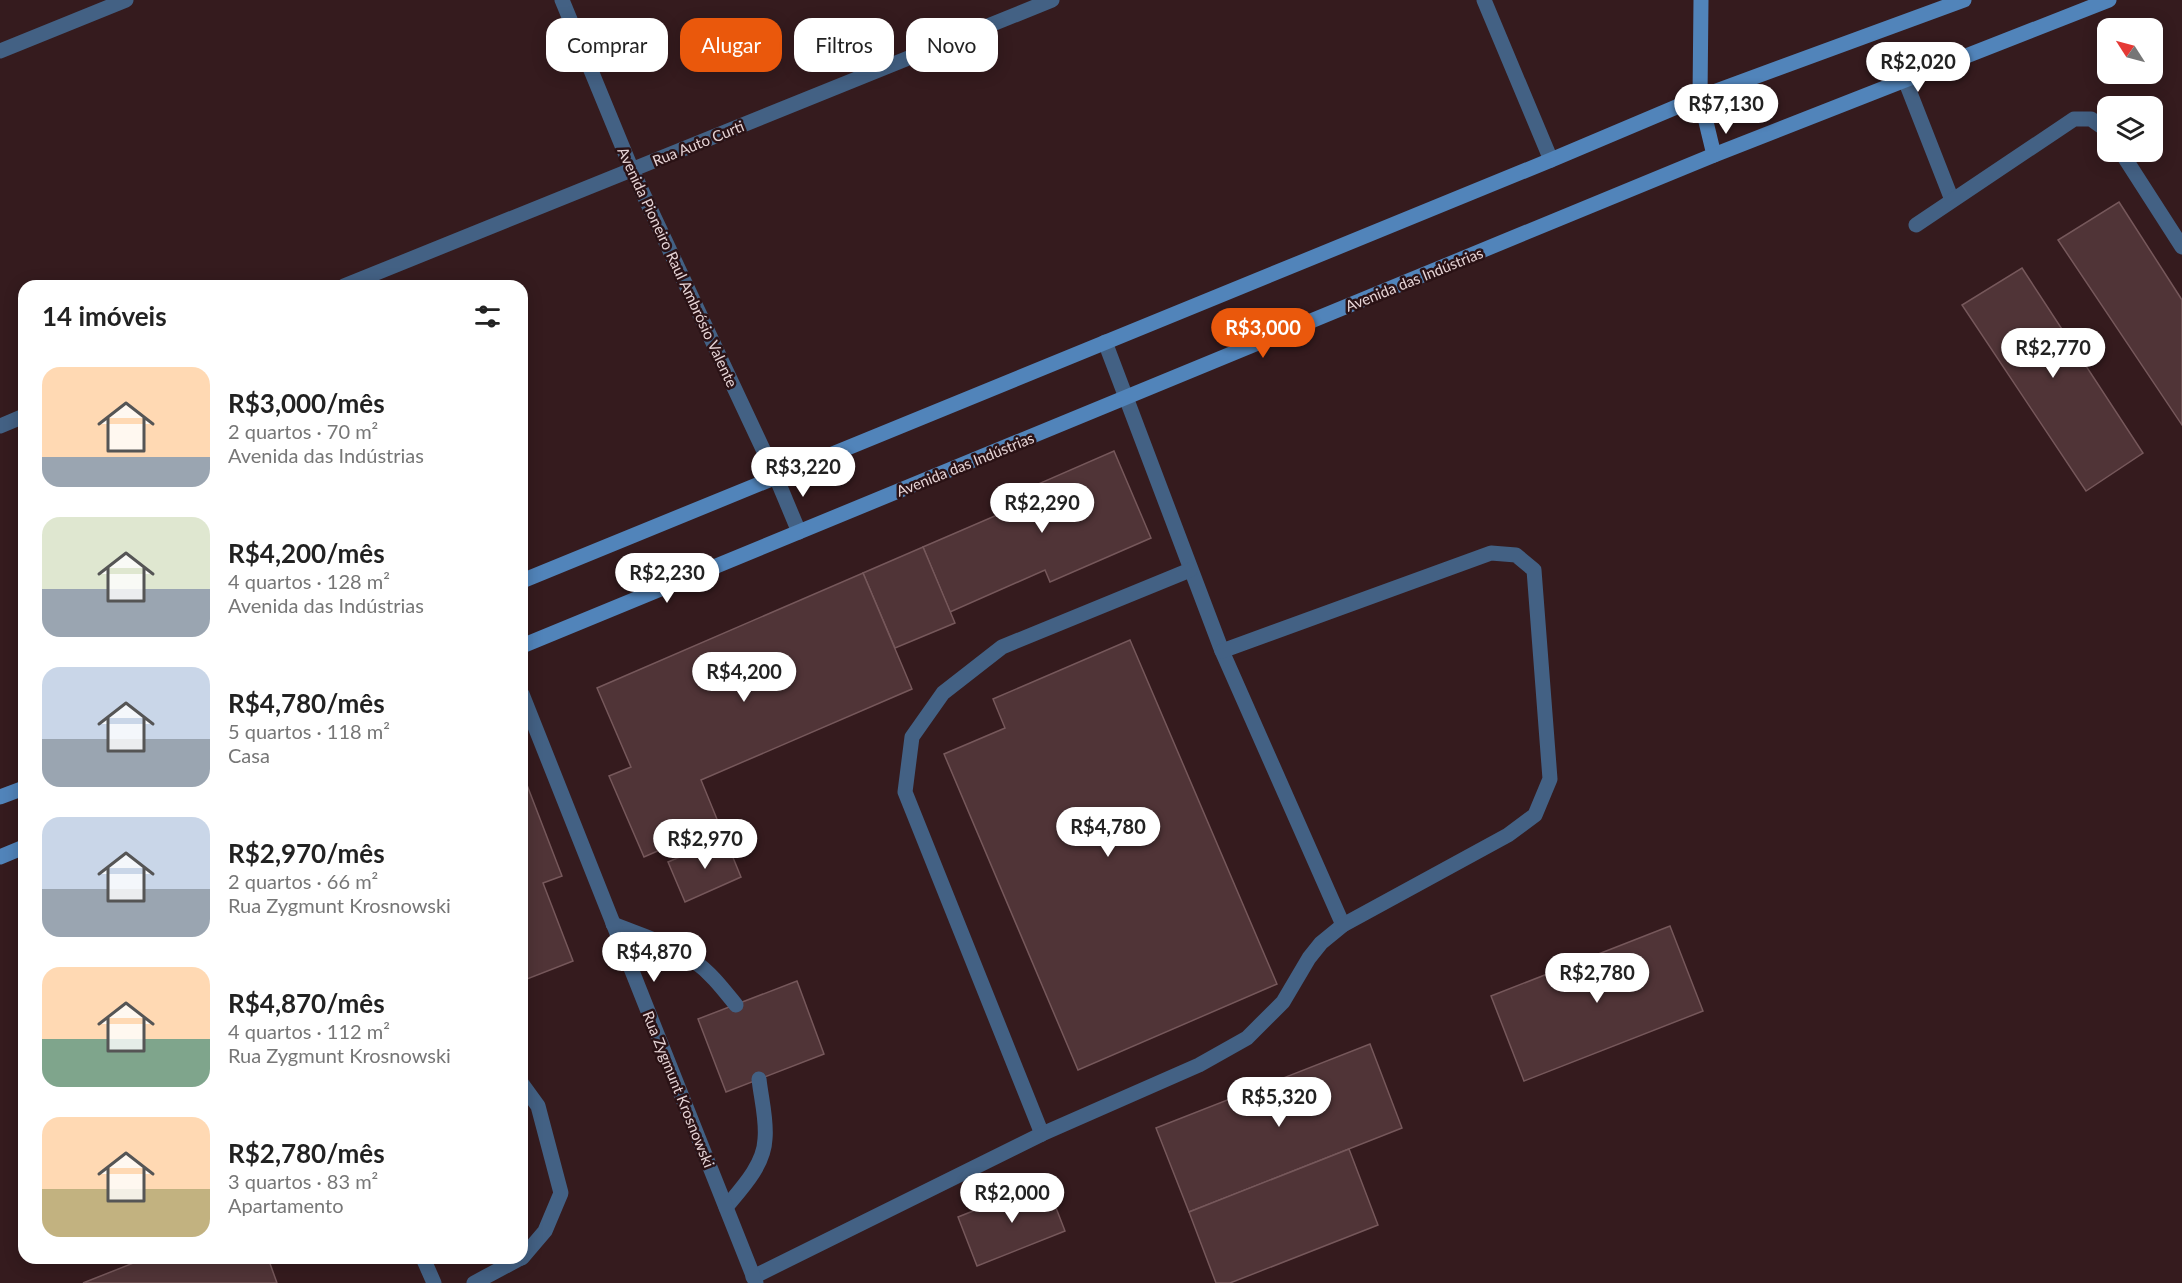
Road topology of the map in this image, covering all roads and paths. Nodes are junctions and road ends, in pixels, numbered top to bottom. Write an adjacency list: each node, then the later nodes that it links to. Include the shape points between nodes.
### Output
1 (126, 0): 8 (street)
2 (562, 0): 15 (street, Avenida Pioneiro Raul Ambrósio Valente)
3 (1052, 0): 15 (street, Rua Auto Curti)
4 (1484, 0): 13 (street)
5 (1701, 0): 10 (main road)
6 (1964, 0): 10 (main road)
7 (2109, 0): 9 (main road, Avenida das Indústrias)
8 (0, 51)
9 (1905, 80): 12 (main road, Avenida das Indústrias); 16 (street)
10 (1700, 97): 12 (main road); 13 (main road)
11 (2097, 122): 16 (street, via 2074,119)
12 (1714, 155): 21 (main road, Avenida das Indústrias)
13 (1551, 160): 20 (main road)
14 (2127, 162): 18 (street)
15 (632, 170): 19 (street, Rua Auto Curti); 24 (street, Avenida Pioneiro Raul Ambrósio Valente)
16 (1952, 200): 17 (street)
17 (1916, 225)
18 (2182, 247)
19 (359, 280)
20 (1105, 342): 21 (street); 24 (main road)
21 (1125, 398): 25 (main road, Avenida das Indústrias); 26 (street)
22 (18, 418): 23 (street)
23 (0, 426)
24 (776, 477): 25 (street, Avenida Pioneiro Raul Ambrósio Valente); 27 (main road)
25 (799, 532): 28 (main road, Avenida das Indústrias)
26 (1190, 570): 29 (street); 40 (street, via 1002,647 943,693 912,736 905,792)
27 (528, 579)
28 (528, 643)
29 (1222, 651): 36 (street); 36 (street, via 1491,553 1516,555 1534,570 1550,779 1535,815 1508,835)
30 (528, 709): 35 (street, Rua Zygmunt Krosnowski)
31 (18, 790): 32 (main road)
32 (0, 797)
33 (18, 849): 34 (main road)
34 (0, 857)
35 (613, 924): 37 (street, via 693,960); 41 (street, Rua Zygmunt Krosnowski)
36 (1343, 925): 40 (street, via 1321,943 1283,1002 1247,1038 1199,1065)
37 (736, 1005)
38 (759, 1079): 41 (street, via 766,1140 758,1163)
39 (528, 1092): 42 (street, via 538,1106 561,1193 546,1231)
40 (1042, 1134): 45 (street)
41 (726, 1207): 45 (street, Rua Zygmunt Krosnowski)
42 (528, 1251)
43 (426, 1264): 46 (street)
44 (510, 1264): 47 (street)
45 (754, 1280)
46 (434, 1283)
47 (474, 1283)

